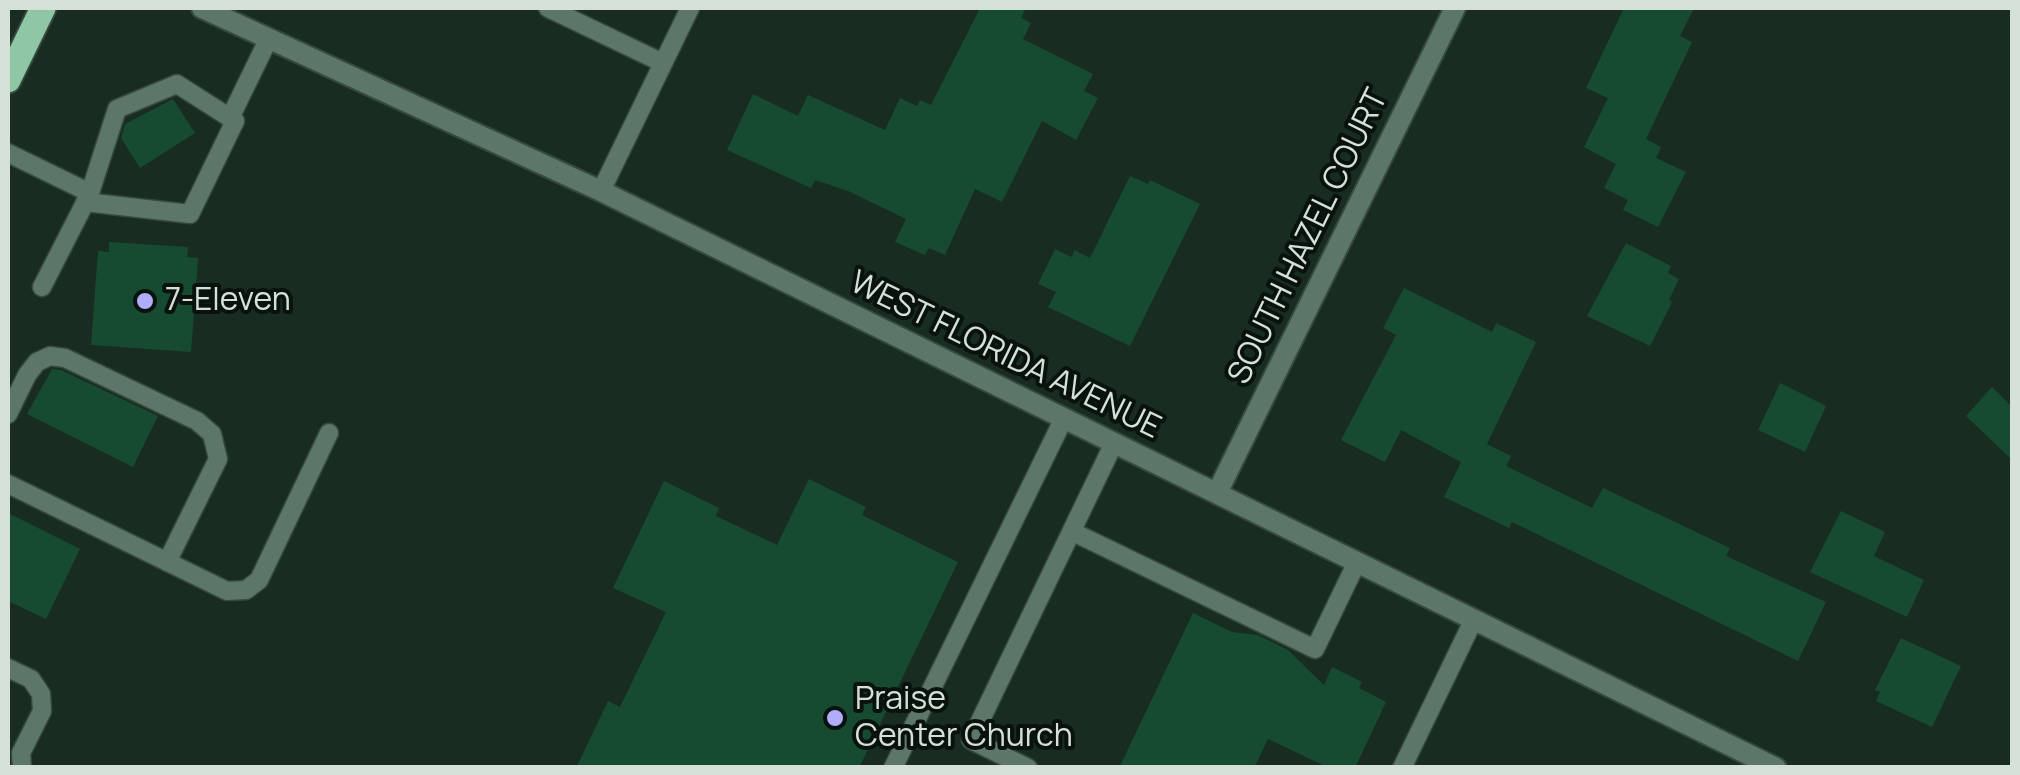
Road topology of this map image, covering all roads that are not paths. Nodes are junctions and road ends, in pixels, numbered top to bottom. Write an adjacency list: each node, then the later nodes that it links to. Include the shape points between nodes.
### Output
1 (43, 8): 8 (main road)
2 (202, 8): 6 (street, WEST FLORIDA AVENUE)
3 (548, 8): 7 (lane)
4 (690, 8): 7 (lane)
5 (1455, 8): 19 (street, SOUTH HAZEL COURT)
6 (268, 38): 9 (lane); 11 (street, WEST FLORIDA AVENUE)
7 (663, 63): 11 (lane)
8 (8, 80)
9 (230, 118): 12 (lane, via 236,121 190,214); 12 (lane, via 177,84 117,109)
10 (8, 153): 12 (lane)
11 (601, 191): 15 (street, WEST FLORIDA AVENUE)
12 (87, 198): 13 (lane)
13 (42, 288)
14 (8, 414): 21 (lane, via 27,375 50,356 197,421 212,434 218,459)
15 (1064, 418): 17 (street, WEST FLORIDA AVENUE); 26 (lane)
16 (329, 433): 21 (lane, via 259,580 228,592)
17 (1114, 443): 19 (street, WEST FLORIDA AVENUE); 20 (lane)
18 (8, 484): 21 (lane)
19 (1218, 493): 22 (street, WEST FLORIDA AVENUE)
20 (1072, 532): 22 (lane, via 1315,649); 27 (lane, via 971,740)
21 (167, 562)
22 (1358, 562): 23 (street, WEST FLORIDA AVENUE)
23 (1474, 619): 28 (lane); 29 (street, WEST FLORIDA AVENUE)
24 (8, 668): 25 (lane, via 31,679 41,694 42,711 21,753)
25 (22, 768)
26 (893, 768)
27 (1028, 768)
28 (1402, 768)
29 (1776, 768)

